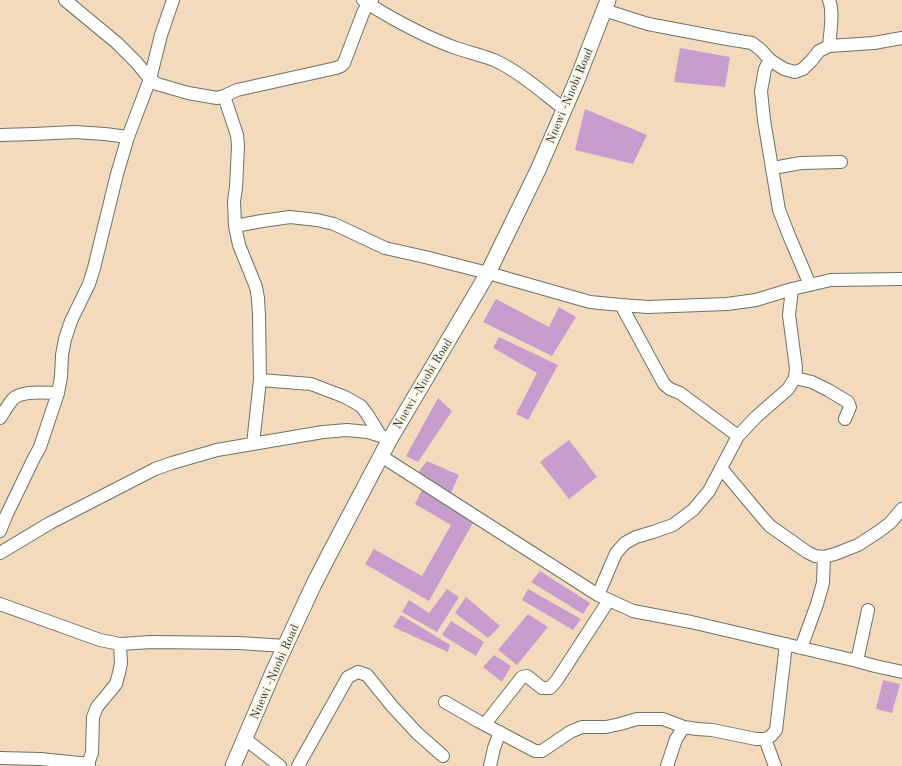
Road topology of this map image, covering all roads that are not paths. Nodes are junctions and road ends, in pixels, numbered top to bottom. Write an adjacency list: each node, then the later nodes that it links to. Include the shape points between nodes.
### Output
1 (65, 0): 9 (street, via 117,43)
2 (173, 0): 9 (street)
3 (829, 0): 7 (street)
4 (368, 1): 10 (street, via 341,66 237,90); 11 (street, via 375,9 438,41 494,60 515,72)
5 (606, 5): 8 (street, via 648,24 752,43); 11 (main road, Nnewi -Nnobi Road)
6 (902, 38): 7 (street)
7 (829, 46): 8 (street, via 819,51 803,69 795,72 784,69)
8 (770, 60): 15 (street, via 765,69 761,91)
9 (150, 79): 10 (street, via 157,84 188,93 217,98); 13 (street)
10 (224, 96): 16 (street, via 237,135 238,146)
11 (564, 109): 17 (main road, Nnewi -Nnobi Road, via 538,170)
12 (0, 135): 13 (street, via 75,132)
13 (128, 137): 24 (street, via 116,174 91,279 64,339)
14 (841, 162): 15 (street, via 802,163)
15 (772, 168): 19 (street, via 779,210)
16 (235, 226): 17 (street, via 290,217 317,220 334,224 385,248); 23 (street, via 258,298)
17 (488, 273): 21 (street, via 590,302); 28 (main road, Nnewi -Nnobi Road)
18 (902, 279): 19 (street, via 831,280)
19 (810, 285): 20 (street)
20 (792, 289): 21 (street, via 756,300 727,304 648,307); 22 (street, via 790,315)
21 (621, 305): 27 (street, via 664,384)
22 (795, 378): 26 (street, via 812,382 848,402 850,407); 27 (street, via 788,389)
23 (260, 380): 28 (street, via 311,384 345,397 361,406); 29 (street)
24 (58, 393): 25 (street, via 21,394 14,398); 33 (street, via 40,447)
25 (0, 418)
26 (845, 419)
27 (738, 436): 31 (street)
28 (385, 437): 29 (street, via 347,430); 30 (main road, Nnewi -Nnobi Road)
29 (253, 444): 34 (street, via 217,450 155,469 50,523)
30 (381, 456): 36 (street); 42 (main road, Nnewi -Nnobi Road, via 314,584)
31 (721, 468): 35 (street, via 770,526 807,552); 36 (street, via 709,491 693,510 673,525 636,536 625,543 616,553)
32 (902, 509): 35 (street, via 890,523 858,545)
33 (0, 531)
34 (0, 553)
35 (824, 557): 43 (street, via 823,583)
36 (598, 595): 37 (street)
37 (609, 600): 41 (street, via 633,611); 47 (street, via 550,688 542,688 526,676 522,677)
38 (0, 604): 40 (street, via 100,640)
39 (868, 610): 44 (street)
40 (120, 644): 42 (street, via 239,643); 54 (street, via 121,663 116,684 93,717 92,753)
41 (786, 644): 43 (street); 50 (street, via 776,730)
42 (285, 646): 51 (main road, Nnewi -Nnobi Road)
43 (801, 648): 44 (street)
44 (857, 661): 45 (street)
45 (902, 672)
46 (445, 702): 47 (street)
47 (485, 724): 49 (street)
48 (684, 727): 49 (street, via 662,719 637,719 606,727 582,727 542,751 535,751); 50 (street); 59 (street, via 676,739)
49 (500, 732): 58 (street)
50 (765, 739): 60 (street)
51 (245, 740): 55 (main road, Nnewi -Nnobi Road); 56 (street)
52 (443, 756): 57 (street, via 417,733 367,675 358,672 348,677)
53 (0, 758): 54 (street, via 40,759)
54 (88, 765)
55 (233, 766)
56 (280, 766)
57 (298, 766)
58 (490, 766)
59 (667, 766)
60 (775, 766)

